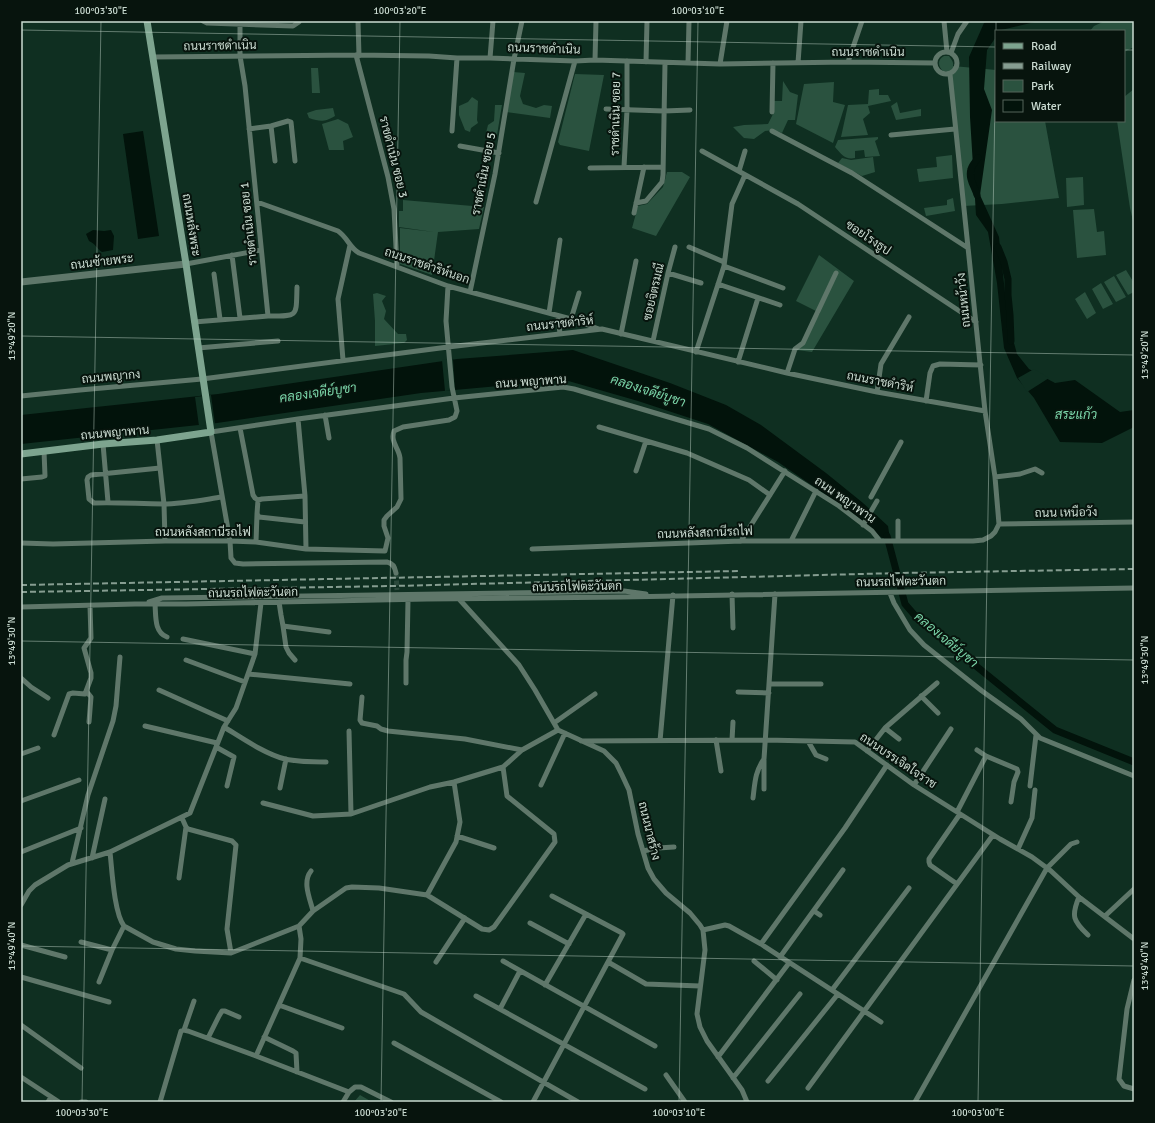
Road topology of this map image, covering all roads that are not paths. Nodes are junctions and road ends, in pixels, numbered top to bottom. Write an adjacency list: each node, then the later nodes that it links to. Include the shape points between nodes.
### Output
1 (147, 21): 19 (main road, ถนนหลังพระ)
2 (203, 21): 15 (street)
3 (299, 21): 15 (street, via 293,26)
4 (358, 21): 18 (street, ราชดำเนิน ซอย 3)
5 (493, 21): 21 (street)
6 (522, 21): 22 (street, ราชดำเนิน ซอย 5)
7 (596, 21): 23 (street)
8 (647, 21): 26 (street)
9 (689, 21): 29 (street)
10 (727, 21): 33 (street)
11 (801, 21): 31 (street)
12 (862, 21): 27 (street)
13 (944, 21): 16 (street, ถนนหน้าวัง)
14 (967, 21): 16 (street)
15 (240, 22): 17 (street, ราชดำเนิน ซอย 1)
16 (949, 52): 32 (street, via 937,56); 34 (street, ถนนหน้าวัง, via 958,64)
17 (240, 56): 18 (street, ถนนราชดำเนิน); 19 (street, ถนนราชดำเนิน); 41 (street, ราชดำเนิน ซอย 1)
18 (358, 56): 20 (street, ถนนราชดำเนิน); 72 (street, ราชดำเนิน ซอย 3, via 391,190)
19 (153, 57): 70 (main road, ถนนหลังพระ)
20 (457, 58): 21 (street, ถนนราชดำเนิน); 43 (street)
21 (490, 58): 22 (street, ถนนราชดำเนิน)
22 (514, 59): 24 (street, ถนนราชดำเนิน); 49 (street, ราชดำเนิน ซอย 5)
23 (595, 60): 24 (street, ถนนราชดำเนิน); 25 (street, ถนนราชดำเนิน)
24 (575, 61): 59 (street)
25 (627, 61): 26 (street, ถนนราชดำเนิน); 36 (street, ราชดำเนิน ซอย 7)
26 (646, 62): 28 (street, ถนนราชดำเนิน)
27 (848, 62): 31 (street, ถนนราชดำเนิน); 32 (street, ถนนราชดำเนิน)
28 (664, 63): 29 (street, ถนนราชดำเนิน); 38 (street)
29 (688, 63): 33 (street, ถนนราชดำเนิน)
30 (773, 63): 31 (street, ถนนราชดำเนิน); 33 (street, ถนนราชดำเนิน); 39 (street)
31 (798, 63)
32 (935, 63): 34 (street, via 940,72)
33 (720, 64)
34 (950, 74): 42 (street, ถนนหน้าวัง)
35 (606, 110): 36 (street)
36 (627, 110): 38 (street); 53 (street, ราชดำเนิน ซอย 7)
37 (690, 110): 38 (street)
38 (664, 111): 52 (street)
39 (772, 112)
40 (271, 126): 41 (street); 50 (street); 51 (street, via 292,122)
41 (250, 129): 58 (street, ราชดำเนิน ซอย 1)
42 (955, 129): 45 (street); 66 (street, ถนนหน้าวัง)
43 (452, 131)
44 (772, 132): 66 (street, via 852,173)
45 (891, 135)
46 (460, 146): 49 (street)
47 (745, 151): 56 (street)
48 (702, 152): 56 (street, ซอยโรงธูป)
49 (499, 153): 82 (street, ราชดำเนิน ซอย 5)
50 (275, 161)
51 (295, 161)
52 (663, 166): 54 (street); 60 (street, via 662,182 646,201)
53 (624, 167): 54 (street); 55 (street)
54 (644, 167): 60 (street)
55 (590, 168)
56 (739, 172): 57 (street, ซอยโรงธูป)
57 (745, 175): 71 (street, via 731,207); 94 (street, ซอยโรงธูป, via 798,204)
58 (257, 202): 63 (street, ถนนราชดำริห์นอก, via 338,231); 67 (street, ราชดำเนิน ซอย 1)
59 (536, 202)
60 (636, 203): 61 (street)
61 (634, 213)
62 (560, 240): 86 (street)
63 (350, 245): 72 (street, ถนนราชดำริห์นอก, via 360,253); 103 (street, via 338,299)
64 (675, 247): 74 (street, ซอยจิตรมณี)
65 (689, 247): 71 (street)
66 (968, 248): 94 (street, ถนนหน้าวัง)
67 (261, 250): 68 (street); 87 (street, ราชดำเนิน ซอย 1)
68 (232, 255): 70 (street); 90 (street)
69 (636, 261): 97 (street)
70 (186, 264): 76 (street, ถนนซ้ายพระ); 93 (main road, ถนนหลังพระ)
71 (724, 264): 78 (street); 81 (street)
72 (397, 266): 79 (street, ถนนราชดำริห์นอก)
73 (836, 272): 106 (street, via 803,343 795,349)
74 (668, 273): 77 (street); 99 (street, ซอยจิตรมณี)
75 (214, 274): 92 (street)
76 (21, 282)
77 (701, 283)
78 (718, 284): 84 (street); 102 (street)
79 (448, 286): 82 (street, ถนนราชดำริห์นอก); 100 (street)
80 (297, 287): 87 (street, via 297,308 294,314)
81 (783, 288)
82 (470, 292): 86 (street, ถนนราชดำริห์นอก)
83 (579, 293): 91 (street)
84 (758, 298): 85 (street); 104 (street)
85 (780, 305)
86 (549, 313): 88 (street, ถนนราชดำริห์นอก)
87 (268, 316): 90 (street)
88 (558, 316): 91 (street, ถนนราชดำริห์นอก); 96 (street)
89 (909, 317): 108 (street, via 881,364)
90 (240, 318): 92 (street)
91 (571, 319): 95 (street, ถนนราชดำริห์นอก)
92 (220, 320): 93 (street)
93 (194, 322): 101 (main road, ถนนหลังพระ)
94 (976, 322): 105 (street, ถนนหน้าวัง)
95 (602, 330): 96 (street, ถนนราชดำริห์); 97 (street, ถนนราชดำริห์)
96 (560, 334): 100 (street, ถนนราชดำริห์)
97 (621, 334): 99 (street, ถนนราชดำริห์)
98 (278, 341): 101 (street)
99 (653, 341): 102 (street, ถนนราชดำริห์)
100 (448, 347): 103 (street, ถนนราชดำริห์); 110 (street)
101 (198, 348): 107 (main road, ถนนหลังพระ)
102 (696, 352): 104 (street, ถนนราชดำริห์)
103 (343, 360): 107 (street, ถนนราชดำริห์)
104 (738, 362): 106 (street, ถนนราชดำริห์)
105 (981, 365): 111 (street, via 933,366); 112 (street, ถนนหน้าวัง)
106 (787, 374): 108 (street, ถนนราชดำริห์)
107 (202, 379): 109 (street, ถนนพญากง); 117 (main road, ถนนหลังพระ)
108 (877, 392): 111 (street, ถนนราชดำริห์)
109 (21, 396)
110 (454, 398): 113 (street, ถนน พญาพาน); 127 (street, ถนน พญาพาน, via 574,388 709,429); 155 (street, ถนนหลังสถานีรถไฟ, via 457,411 455,417 394,431 392,436 400,458 401,499 397,508 384,520 388,538 385,551)
111 (926, 401): 112 (street, ถนนราชดำริห์)
112 (986, 411): 130 (street, ถนนหน้าวัง)
113 (326, 415): 114 (street, ถนน พญาพาน); 118 (street)
114 (298, 419): 116 (street, ถนน พญาพาน); 134 (street)
115 (598, 427): 120 (street)
116 (240, 428): 117 (street, ถนน พญาพาน); 137 (street, via 253,495)
117 (210, 429): 119 (main road, ถนนพญาพาน); 135 (street)
118 (329, 438)
119 (157, 440): 122 (main road, ถนนพญาพาน); 125 (street)
120 (646, 441): 126 (street); 133 (street, via 687,453 732,471)
121 (901, 442): 136 (street)
122 (103, 444): 123 (main road, ถนนพญาพาน); 128 (street)
123 (44, 451): 124 (main road, ถนนพญาพาน); 131 (street, via 46,476)
124 (21, 454)
125 (160, 468): 128 (street); 140 (street)
126 (636, 471)
127 (785, 471): 132 (street, ถนน พญาพาน); 133 (street)
128 (106, 473): 138 (street); 138 (street, via 91,474 88,477 89,499 94,503)
129 (1042, 473): 130 (street, via 1034,469 1020,474)
130 (995, 477): 146 (street, ถนนหน้าวัง)
131 (21, 479)
132 (816, 491): 145 (street, ถนน พญาพาน); 149 (street)
133 (770, 495): 154 (street)
134 (304, 496): 137 (street); 143 (street)
135 (222, 497): 140 (street); 148 (street)
136 (871, 497)
137 (258, 500): 141 (street)
138 (108, 502): 140 (street)
139 (876, 503): 145 (street)
140 (164, 504): 147 (street)
141 (257, 514): 143 (street, via 259,517); 153 (street)
142 (898, 521): 151 (street)
143 (305, 522): 155 (street)
144 (1134, 522): 146 (street, ถนน เหนือวัง)
145 (864, 523): 150 (street, ถนน พญาพาน)
146 (999, 524): 151 (street, via 991,536 973,542)
147 (165, 541): 148 (street, ถนนหลังสถานีรถไฟ); 152 (street, ถนนหลังสถานีรถไฟ, via 53,544)
148 (230, 541): 153 (street, ถนนหลังสถานีรถไฟ); 157 (street, via 232,558 239,564 387,562 394,566)
149 (791, 541): 150 (street, ถนนหลังสถานีรถไฟ); 154 (street, ถนนหลังสถานีรถไฟ)
150 (881, 541): 151 (street)
151 (896, 541)
152 (21, 542)
153 (256, 542): 155 (street, ถนนหลังสถานีรถไฟ)
154 (741, 542): 156 (street, ถนนหลังสถานีรถไฟ)
155 (306, 549)
156 (532, 549)
157 (396, 573)
158 (1134, 588): 159 (street, ถนนรถไฟตะวันตก)
159 (890, 593): 161 (street, ถนนรถไฟตะวันตก); 210 (street, via 910,630 924,645 1021,719)
160 (732, 594): 161 (street, ถนนรถไฟตะวันตก); 162 (street, ถนนรถไฟตะวันตก); 173 (street)
161 (775, 594): 187 (street)
162 (673, 595): 163 (street, ถนนรถไฟตะวันตก); 216 (street)
163 (661, 596): 164 (street, ถนนรถไฟตะวันตก); 168 (street, via 624,591 397,593 162,598)
164 (459, 599): 165 (street, ถนนรถไฟตะวันตก); 201 (street, via 519,665)
165 (408, 600): 166 (street, ถนนรถไฟตะวันตก); 185 (street)
166 (279, 602): 167 (street, ถนนรถไฟตะวันตก); 172 (street)
167 (261, 603): 169 (street, ถนนรถไฟตะวันตก); 177 (street)
168 (141, 604): 169 (street, ถนนรถไฟตะวันตก); 170 (street, ถนนรถไฟตะวันตก)
169 (156, 604): 175 (street, via 159,631)
170 (90, 606): 171 (street, ถนนรถไฟตะวันตก); 190 (street, via 91,636 84,645 91,673)
171 (21, 607)
172 (284, 626): 174 (street); 180 (street, via 286,646)
173 (733, 628)
174 (329, 632)
175 (167, 637)
176 (183, 639): 177 (street)
177 (255, 654): 181 (street)
178 (120, 657): 249 (street, via 113,721 88,795)
179 (186, 660): 183 (street)
180 (295, 660)
181 (248, 674): 183 (street); 186 (street)
182 (21, 678): 196 (street, via 31,688)
183 (245, 682): 198 (street, via 236,708)
184 (937, 682): 194 (street)
185 (406, 683)
186 (350, 684)
187 (769, 684): 188 (street); 192 (street)
188 (821, 684)
189 (159, 690): 198 (street)
190 (87, 692): 199 (street, via 91,697); 209 (street, via 84,695 73,692 69,694)
191 (738, 692): 192 (street)
192 (769, 693): 214 (street)
193 (595, 694): 201 (street)
194 (921, 696): 197 (street); 204 (street)
195 (362, 697): 220 (street, via 362,723 384,730 466,739)
196 (48, 698)
197 (938, 713)
198 (228, 721): 203 (street)
199 (89, 722)
200 (733, 722): 213 (street)
201 (554, 723): 206 (street)
202 (145, 726): 218 (street)
203 (224, 727): 218 (street); 226 (street)
204 (885, 728): 211 (street); 222 (street)
205 (951, 729): 236 (street)
206 (558, 730): 208 (street, ถนนนาสร้าง); 220 (street)
207 (350, 731): 246 (street)
208 (565, 733): 215 (street, ถนนนาสร้าง); 235 (street)
209 (54, 735)
210 (1036, 735): 232 (street); 255 (street, via 1032,818)
211 (899, 739)
212 (716, 740): 213 (street, ถนนบรรเจิดใจราช); 216 (street, ถนนบรรเจิดใจราช); 231 (street)
213 (732, 740): 214 (street, ถนนบรรเจิดใจราช)
214 (766, 740): 217 (street, ถนนบรรเจิดใจราช); 227 (street)
215 (581, 741): 216 (street, ถนนบรรเจิดใจราช); 256 (street, ถนนนาสร้าง, via 604,752 616,763 629,790)
216 (660, 741)
217 (808, 741): 222 (street, ถนนบรรเจิดใจราช, via 852,742); 225 (street, via 816,754)
218 (217, 745): 237 (street, via 234,757); 247 (street, via 192,811)
219 (38, 748): 223 (street)
220 (522, 750): 230 (street)
221 (977, 750): 224 (street)
222 (867, 751): 229 (street, ถนนบรรเจิดใจราช)
223 (21, 754)
224 (986, 756): 243 (street, via 1017,769); 245 (street)
225 (826, 758)
226 (286, 759): 228 (street); 238 (street)
227 (764, 759): 239 (street); 240 (street, via 758,767)
228 (326, 762)
229 (887, 765): 236 (street, ถนนบรรเจิดใจราช); 286 (street)
230 (503, 767): 234 (street); 277 (street, via 507,796 554,834 555,842 494,927 489,930 482,928)
231 (721, 771)
232 (1134, 776)
233 (79, 780): 242 (street)
234 (454, 782): 246 (street, via 430,787); 251 (street, via 460,822)
235 (541, 785)
236 (914, 785): 245 (street, ถนนบรรเจิดใจราช)
237 (227, 786)
238 (280, 788)
239 (764, 789)
240 (753, 798)
241 (105, 799): 259 (street)
242 (21, 802)
243 (1011, 802)
244 (263, 803): 246 (street, via 313,816)
245 (958, 813): 250 (street, ถนนบรรเจิดใจราช); 265 (street, via 928,862)
246 (351, 814)
247 (182, 818): 248 (street); 258 (street)
248 (186, 827): 264 (street); 289 (street, via 236,844 227,929)
249 (81, 828): 257 (street); 260 (street)
250 (993, 835): 255 (street, ถนนบรรเจิดใจราช); 265 (street)
251 (457, 836): 254 (street); 268 (street)
252 (1077, 842): 261 (street, via 1071,844)
253 (674, 847): 256 (street)
254 (494, 848)
255 (1018, 849): 261 (street, ถนนบรรเจิดใจราช)
256 (643, 851): 281 (street, ถนนนาสร้าง, via 654,879 690,913)
257 (21, 852)
258 (110, 852): 259 (street); 279 (street, via 117,910)
259 (92, 858): 260 (street)
260 (72, 863): 271 (street, via 35,885)
261 (1047, 868): 270 (street, ถนนบรรเจิดใจราช); 351 (street)
262 (843, 870): 273 (street)
263 (311, 871): 272 (street, via 307,884)
264 (179, 878)
265 (958, 884): 314 (street)
266 (909, 888): 305 (street)
267 (1134, 889): 276 (street)
268 (427, 895): 272 (street, via 352,887 346,888); 277 (street)
269 (552, 896): 274 (street)
270 (1080, 896): 276 (street, ถนนบรรเจิดใจราช); 282 (street, via 1074,919)
271 (21, 905)
272 (313, 911): 280 (street)
273 (814, 911): 275 (street); 291 (street)
274 (586, 914): 285 (street); 296 (street, via 623,934)
275 (820, 915)
276 (1105, 916): 283 (street, ถนนบรรเจิดใจราช)
277 (465, 918): 295 (street)
278 (530, 923): 285 (street)
279 (124, 926): 288 (street); 289 (street, via 153,942 176,949)
280 (299, 926): 289 (street); 292 (street)
281 (703, 930): 286 (street, via 729,926); 304 (street, via 705,950)
282 (1088, 935)
283 (1134, 939)
284 (81, 942): 288 (street)
285 (569, 944): 303 (street)
286 (761, 944): 291 (street)
287 (21, 945): 290 (street)
288 (112, 950): 302 (street)
289 (231, 953)
290 (65, 957)
291 (780, 957): 297 (street)
292 (300, 958): 311 (street); 333 (street, via 404,994 421,1012)
293 (503, 961): 298 (street)
294 (754, 961): 300 (street)
295 (436, 962)
296 (608, 962): 304 (street, via 646,984); 312 (street)
297 (789, 963): 300 (street); 305 (street)
298 (520, 971): 303 (street); 313 (street)
299 (21, 977): 310 (street)
300 (776, 980): 326 (street)
301 (1134, 980): 336 (street, via 1127,1009 1120,1079 1124,1086)
302 (99, 982)
303 (545, 985): 312 (street)
304 (700, 986): 326 (street, via 696,1014 706,1041)
305 (832, 990): 307 (street)
306 (800, 994): 331 (street)
307 (838, 994): 314 (street); 332 (street)
308 (476, 996): 313 (street)
309 (194, 1001): 319 (street)
310 (109, 1002)
311 (279, 1005): 318 (street); 320 (street)
312 (584, 1007): 323 (street); 324 (street)
313 (500, 1010): 323 (street)
314 (864, 1011): 316 (street); 334 (street)
315 (240, 1017): 321 (street, via 222,1011)
316 (881, 1022)
317 (21, 1025): 327 (street)
318 (342, 1028)
319 (184, 1030): 321 (street); 343 (street, via 181,1031)
320 (264, 1037): 325 (street); 328 (street, via 296,1053)
321 (208, 1038): 325 (street)
322 (394, 1043): 346 (street)
323 (563, 1045): 333 (street); 335 (street)
324 (655, 1046)
325 (256, 1056): 328 (street)
326 (718, 1057): 331 (street)
327 (81, 1068)
328 (297, 1072): 337 (street)
329 (666, 1075): 349 (street)
330 (21, 1077): 338 (street)
331 (734, 1078): 350 (street)
332 (768, 1081)
333 (544, 1083): 347 (street); 348 (street)
334 (808, 1088)
335 (644, 1089)
336 (1134, 1089)
337 (349, 1092): 344 (street); 345 (street, via 355,1087 361,1087)
338 (51, 1097): 339 (street); 340 (street)
339 (48, 1102)
340 (59, 1102)
341 (81, 1102): 342 (street)
342 (86, 1102)
343 (160, 1102)
344 (342, 1102)
345 (391, 1102)
346 (501, 1102)
347 (533, 1102)
348 (578, 1102)
349 (685, 1102)
350 (747, 1102)
351 (915, 1102)

